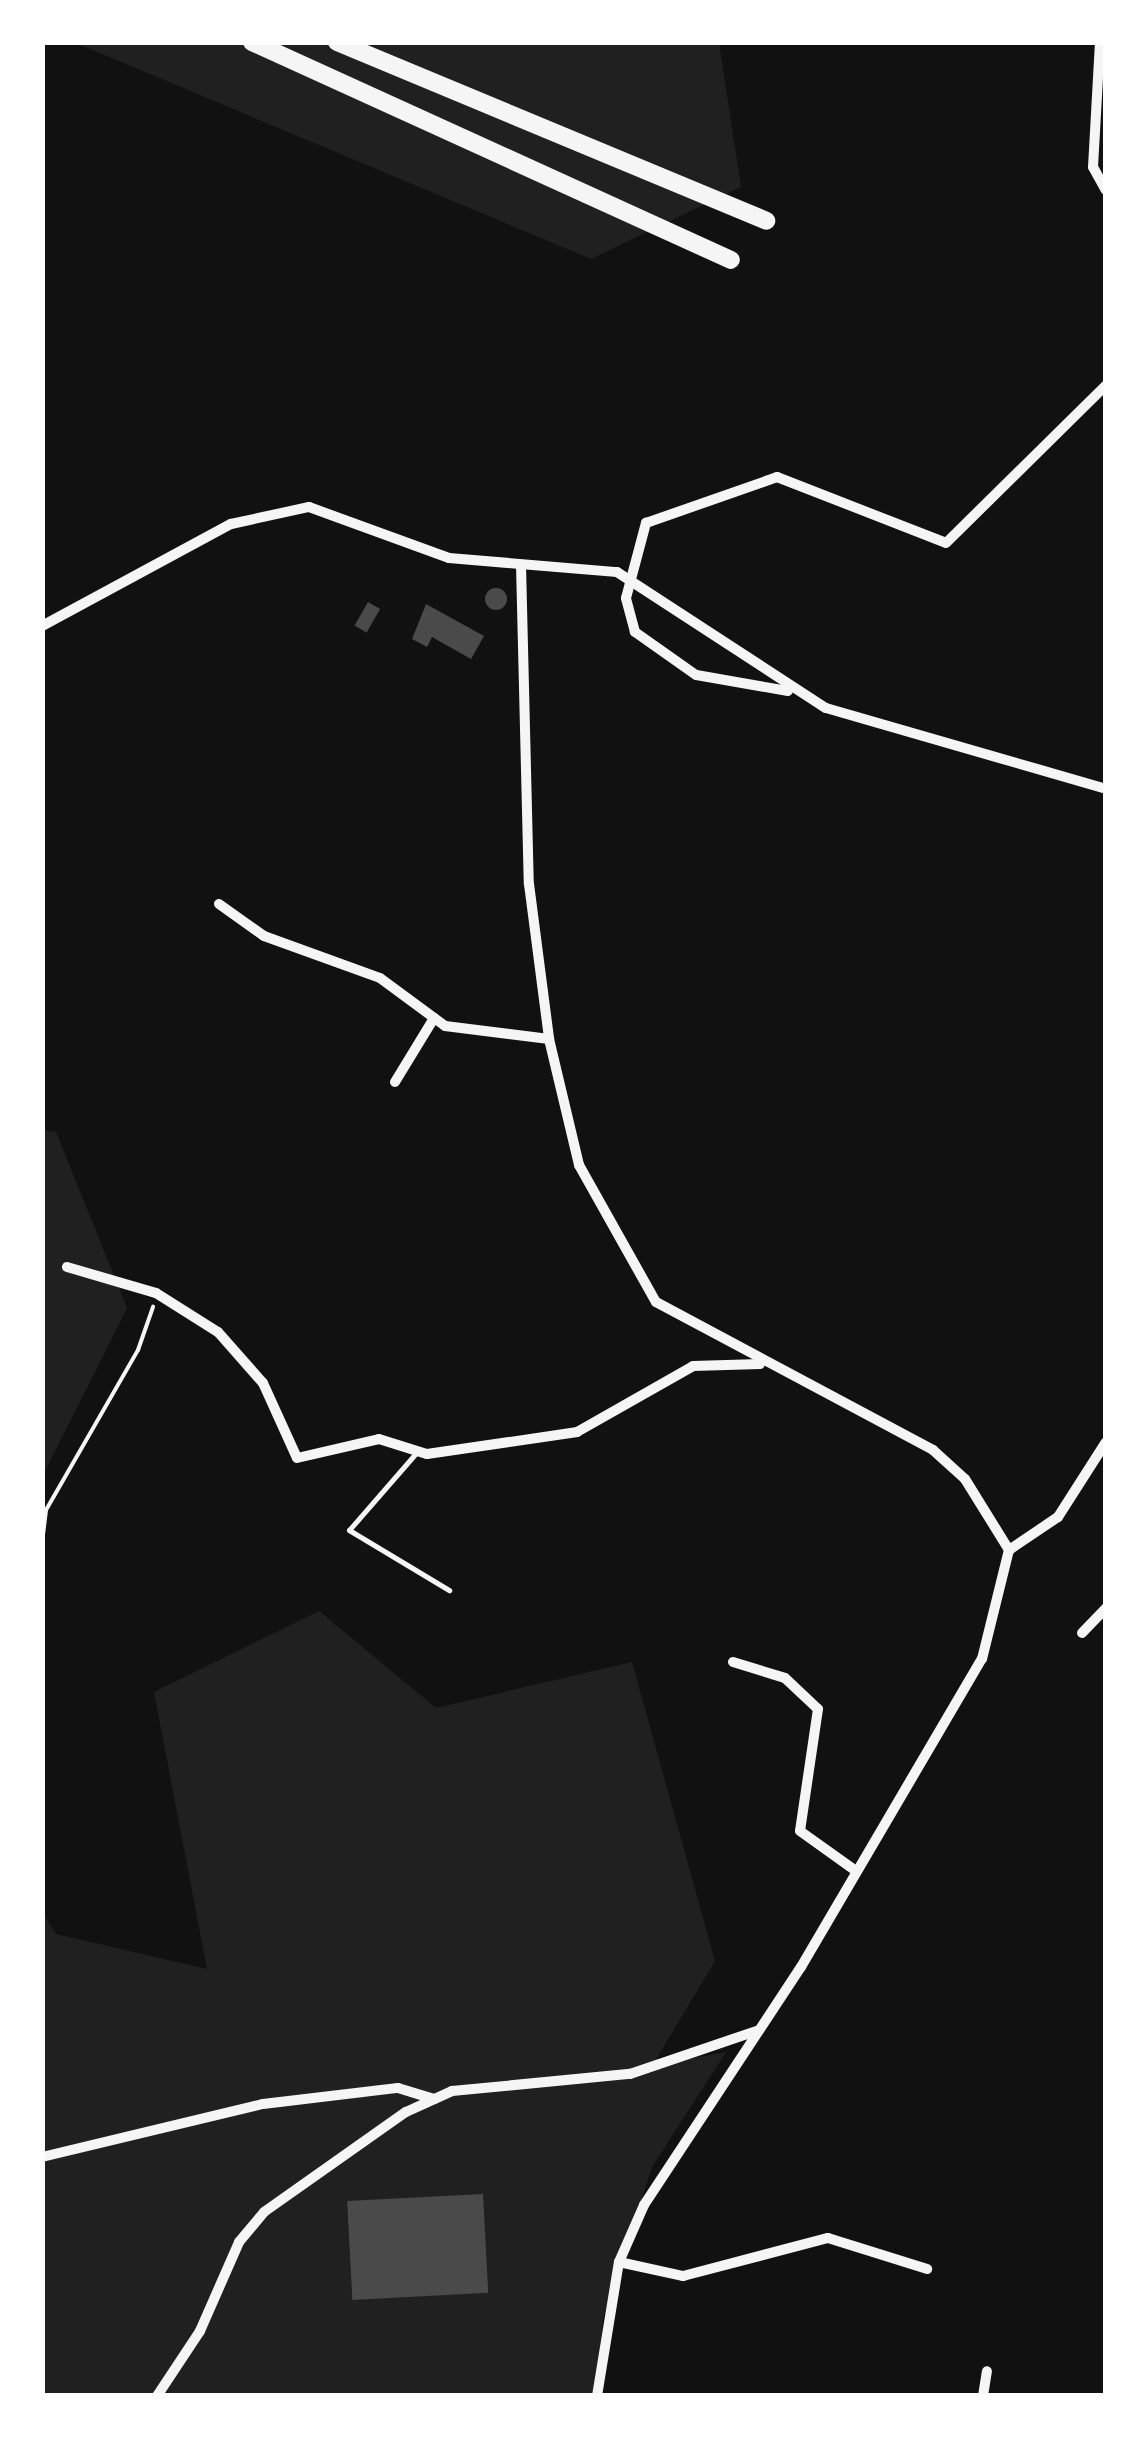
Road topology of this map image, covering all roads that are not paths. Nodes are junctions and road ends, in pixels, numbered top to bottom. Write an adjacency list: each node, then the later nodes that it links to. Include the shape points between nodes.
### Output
1 (252, 42): 6 (highway)
2 (338, 42): 5 (highway)
3 (1100, 42): 4 (street, via 1093,167)
4 (1106, 190)
5 (766, 221)
6 (731, 260)
7 (1106, 386): 9 (street, via 946,543 777,476 646,523)
8 (520, 565): 9 (street, via 602,567); 10 (street, via 449,558 335,513 287,506 231,524); 15 (street, via 529,884)
9 (631, 579): 11 (street); 11 (street, via 626,598 635,632 666,663 742,688)
10 (42, 626)
11 (789, 691): 12 (street, via 946,750)
12 (1106, 788)
13 (219, 904): 14 (street, via 264,936 380,978)
14 (434, 1018): 15 (street, via 470,1036); 16 (street)
15 (549, 1039): 18 (street, via 579,1165 644,1287)
16 (395, 1082)
17 (66, 1268): 20 (street, via 156,1293 244,1357 296,1458 379,1439)
18 (762, 1364): 20 (street, via 693,1366 577,1432); 21 (street, via 945,1458)
19 (1106, 1442): 21 (street, via 1058,1517)
20 (418, 1451): 22 (lane, via 349,1530)
21 (1009, 1550): 26 (street, via 982,1659)
22 (449, 1590)
23 (1106, 1608): 24 (street)
24 (1082, 1633)
25 (734, 1662): 26 (street, via 785,1678 818,1709 800,1831)
26 (856, 1871): 27 (street)
27 (757, 2030): 28 (street, via 630,2074); 30 (street, via 644,2206)
28 (434, 2099): 29 (street, via 398,2088 263,2104); 33 (street, via 331,2158 264,2212 238,2242 200,2331)
29 (42, 2156)
30 (619, 2262): 31 (street, via 683,2276 828,2238); 34 (street)
31 (927, 2269)
32 (987, 2371): 35 (street)
33 (157, 2396)
34 (597, 2396)
35 (983, 2396)

